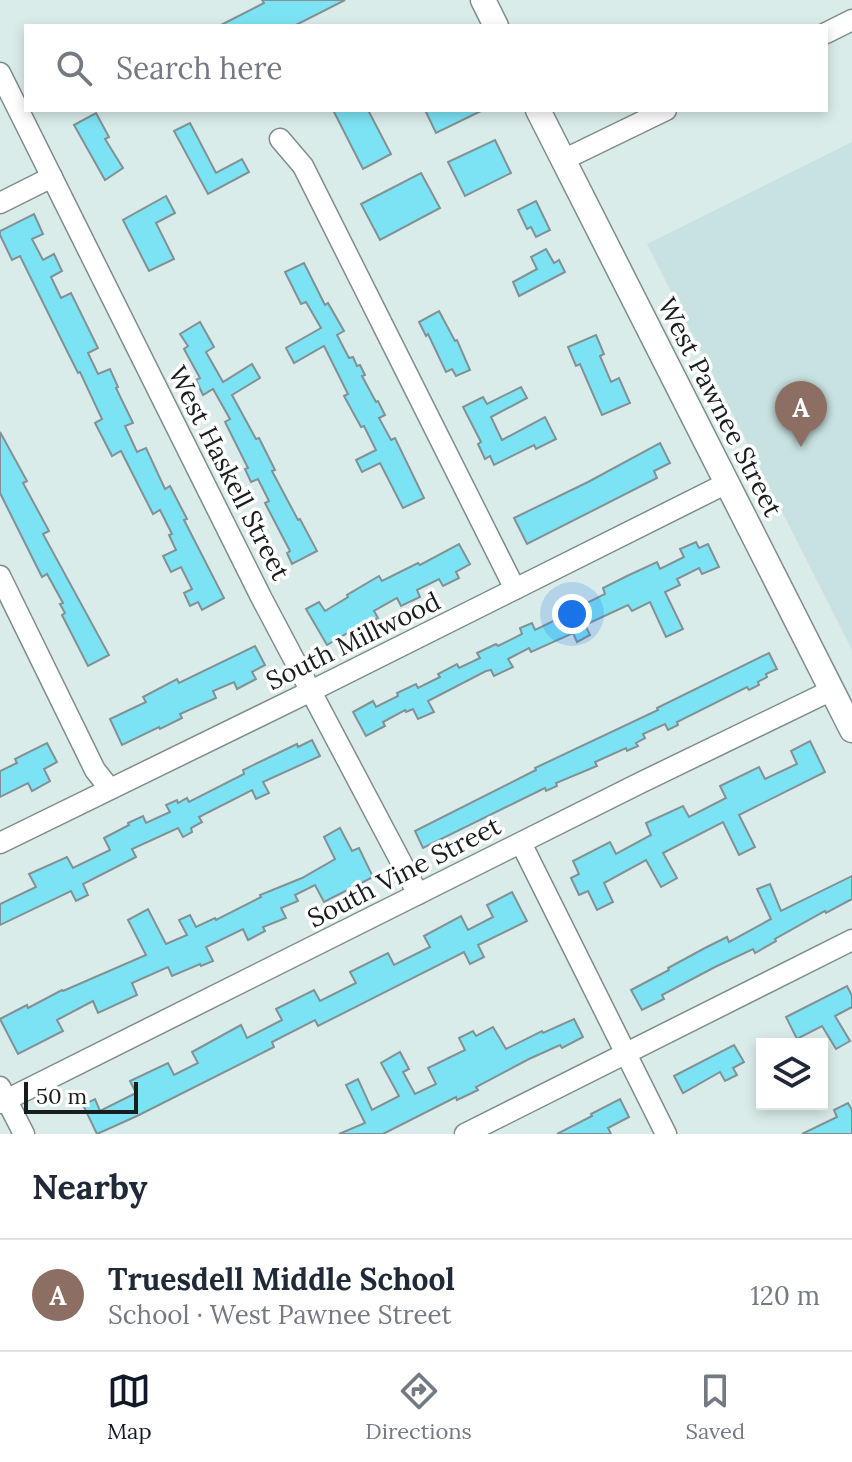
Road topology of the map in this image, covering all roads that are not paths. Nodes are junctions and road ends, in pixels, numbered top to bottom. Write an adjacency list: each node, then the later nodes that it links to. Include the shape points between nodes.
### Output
1 (483, 0): 3 (main road)
2 (852, 20): 4 (street)
3 (495, 24)
4 (828, 32)
5 (0, 73): 10 (street, West Haskell Street)
6 (539, 112): 9 (main road, West Pawnee Street)
7 (662, 112): 9 (street)
8 (280, 139): 14 (street, via 303,166)
9 (563, 160): 12 (main road, West Pawnee Street)
10 (52, 177): 11 (street); 16 (street, West Haskell Street)
11 (0, 203)
12 (727, 483): 14 (street, South Millwood); 15 (main road, West Pawnee Street)
13 (0, 576): 18 (street, via 95,770)
14 (515, 589): 16 (street, South Millwood)
15 (832, 690): 17 (main road, West Pawnee Street); 20 (street, South Vine Street)
16 (311, 691): 18 (street, South Millwood); 21 (street, West Haskell Street)
17 (852, 730)
18 (110, 789): 19 (street, South Millwood)
19 (0, 843)
20 (521, 843): 21 (street, South Vine Street); 23 (street)
21 (418, 894): 24 (street, South Vine Street)
22 (852, 940): 23 (street)
23 (626, 1053): 26 (street); 27 (street)
24 (2, 1097): 25 (street)
25 (24, 1134)
26 (465, 1134)
27 (666, 1134)

